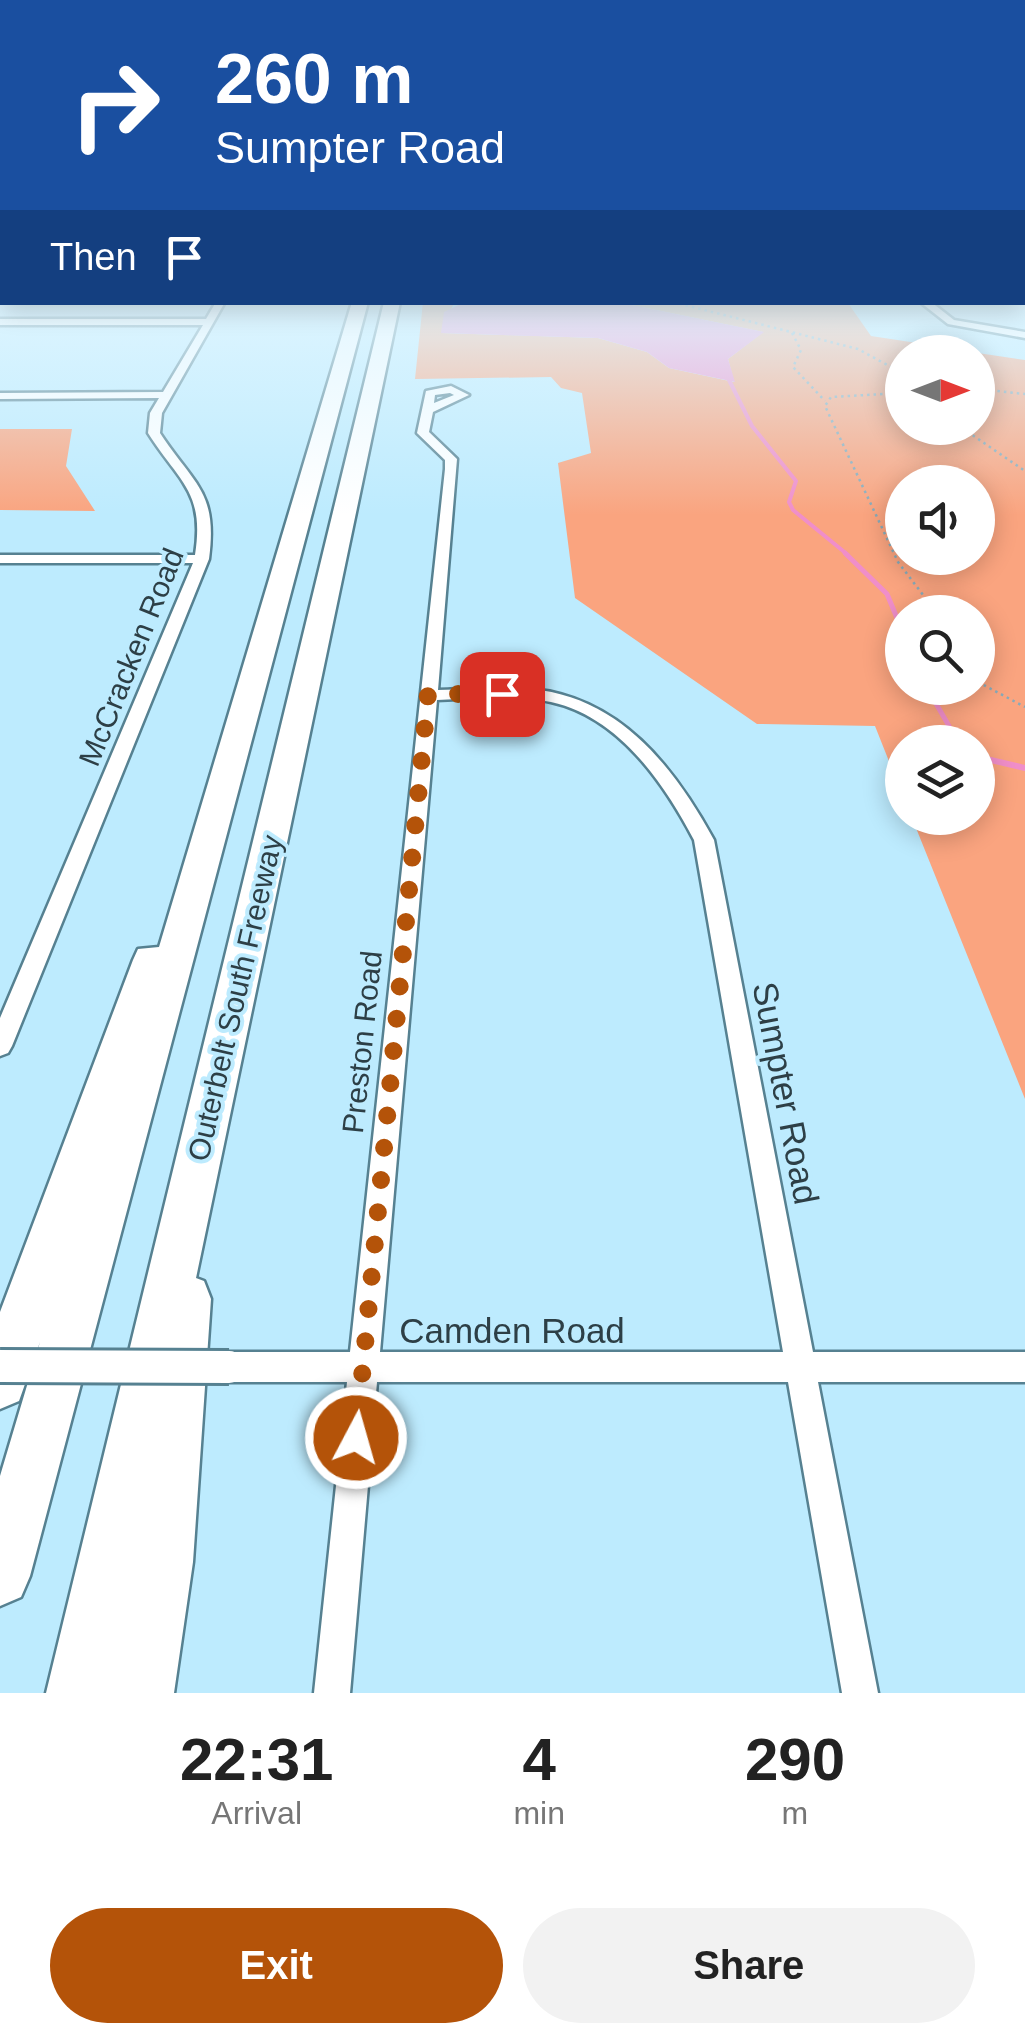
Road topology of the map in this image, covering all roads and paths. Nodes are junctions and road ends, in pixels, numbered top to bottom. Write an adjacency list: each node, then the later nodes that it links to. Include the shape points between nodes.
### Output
1 (189, 357): 8 (street, McCracken Road)
2 (344, 357): 17 (highway, Outerbelt South Freeway)
3 (380, 357): 22 (highway, Outerbelt South Freeway)
4 (796, 357): 10 (path, via 792,367)
5 (995, 391): 7 (path)
6 (885, 394): 10 (path)
7 (1025, 394)
8 (167, 395): 9 (street); 15 (street, McCracken Road, via 154,433 205,500 209,522)
9 (0, 396)
10 (825, 400): 16 (path, via 898,562)
11 (428, 410): 19 (street, Preston Road, via 424,438 450,459 451,469)
12 (987, 445): 13 (path)
13 (1025, 471)
14 (0, 559): 15 (street)
15 (202, 559): 21 (street, McCracken Road)
16 (923, 595)
17 (266, 628): 27 (highway); 28 (highway, Outerbelt South Freeway)
18 (995, 691): 20 (path)
19 (428, 694): 24 (street, Preston Road); 25 (street, Sumpter Road, via 530,694 567,701 648,752 680,794 704,840)
20 (1025, 707)
21 (0, 1046)
22 (198, 1164): 29 (highway, Outerbelt South Freeway); 30 (highway, via 164,1562)
23 (0, 1366): 24 (street, Camden Road, bridge)
24 (363, 1367): 25 (street, Camden Road); 31 (street, Preston Road)
25 (802, 1367): 26 (street, Camden Road); 32 (street, Sumpter Road)
26 (1025, 1367)
27 (0, 1382)
28 (0, 1576)
29 (78, 1693)
30 (142, 1693)
31 (332, 1693)
32 (860, 1693)

